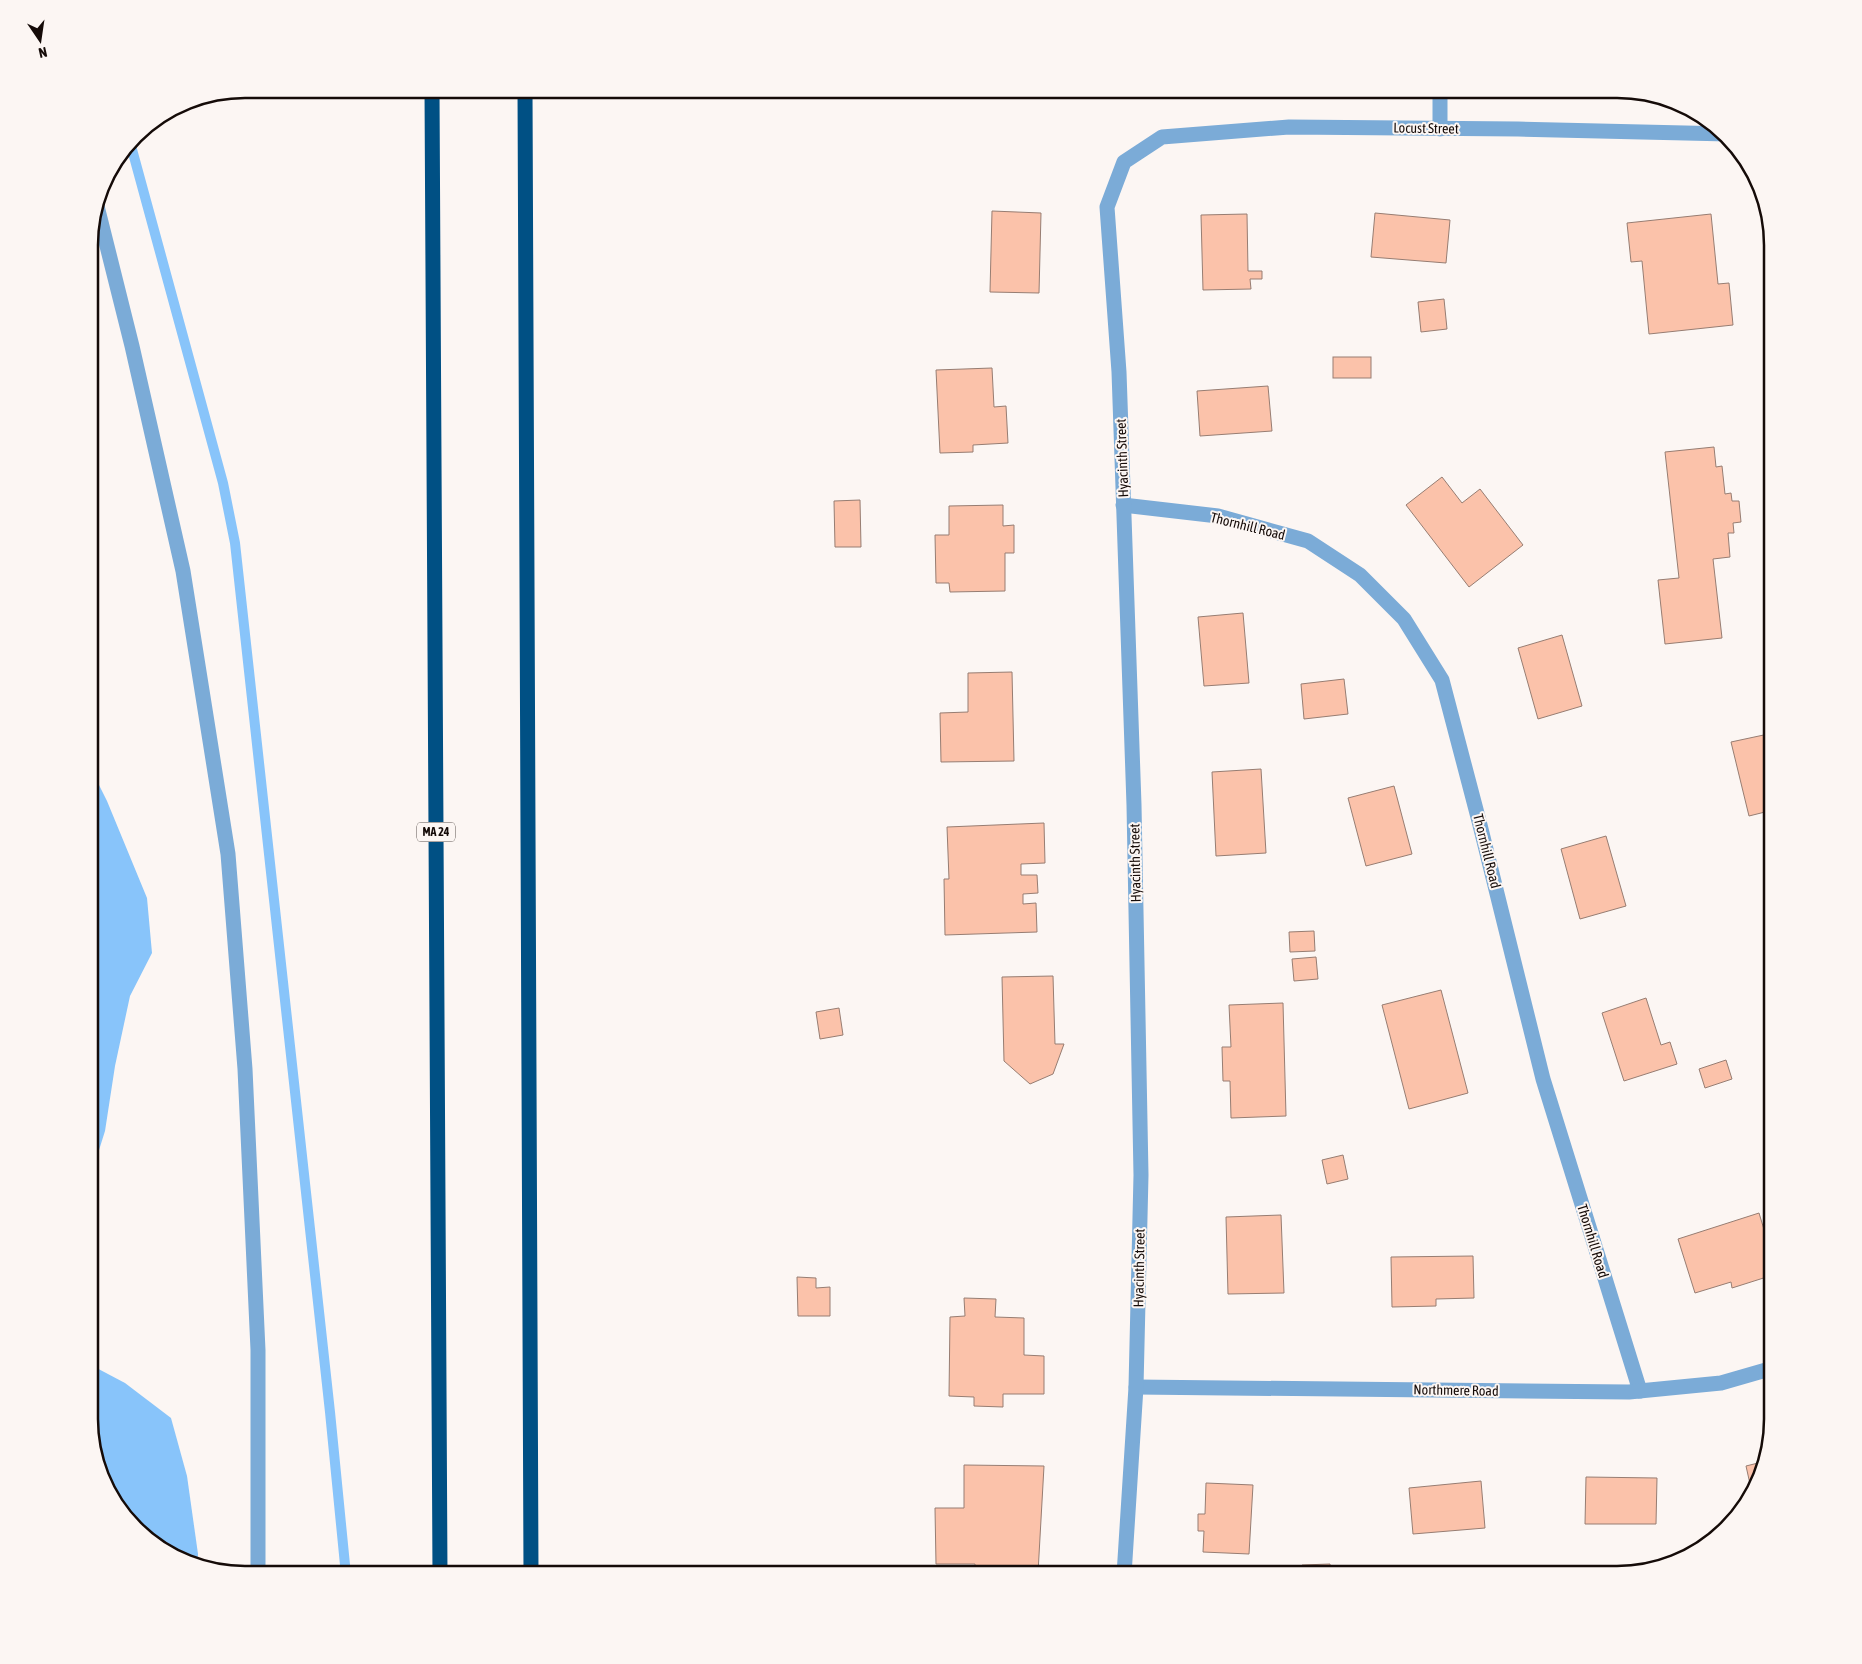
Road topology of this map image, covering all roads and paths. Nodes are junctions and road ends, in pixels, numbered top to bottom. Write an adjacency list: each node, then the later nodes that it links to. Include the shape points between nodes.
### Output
1 (432, 98): 13 (highway, MA 24)
2 (525, 98): 14 (highway)
3 (1440, 98): 4 (street)
4 (1440, 129): 5 (street, Locust Street); 6 (street, Locust Street, via 1288,127 1162,137)
5 (1713, 134)
6 (1131, 158): 8 (street, Hyacinth Street, via 1124,162 1107,207 1119,372)
7 (100, 217): 12 (street, via 183,571 228,854 245,1069 258,1350)
8 (1123, 505): 10 (street, Hyacinth Street, via 1134,805 1141,1166); 11 (street, Thornhill Road, via 1218,516 1308,541 1360,575 1404,619 1442,680 1480,821 1542,1079)
9 (1764, 1371): 11 (street, Northmere Road, via 1721,1383)
10 (1136, 1387): 11 (street, Northmere Road); 15 (street, Hyacinth Street)
11 (1640, 1391)
12 (258, 1566)
13 (440, 1566)
14 (531, 1566)
15 (1125, 1566)

